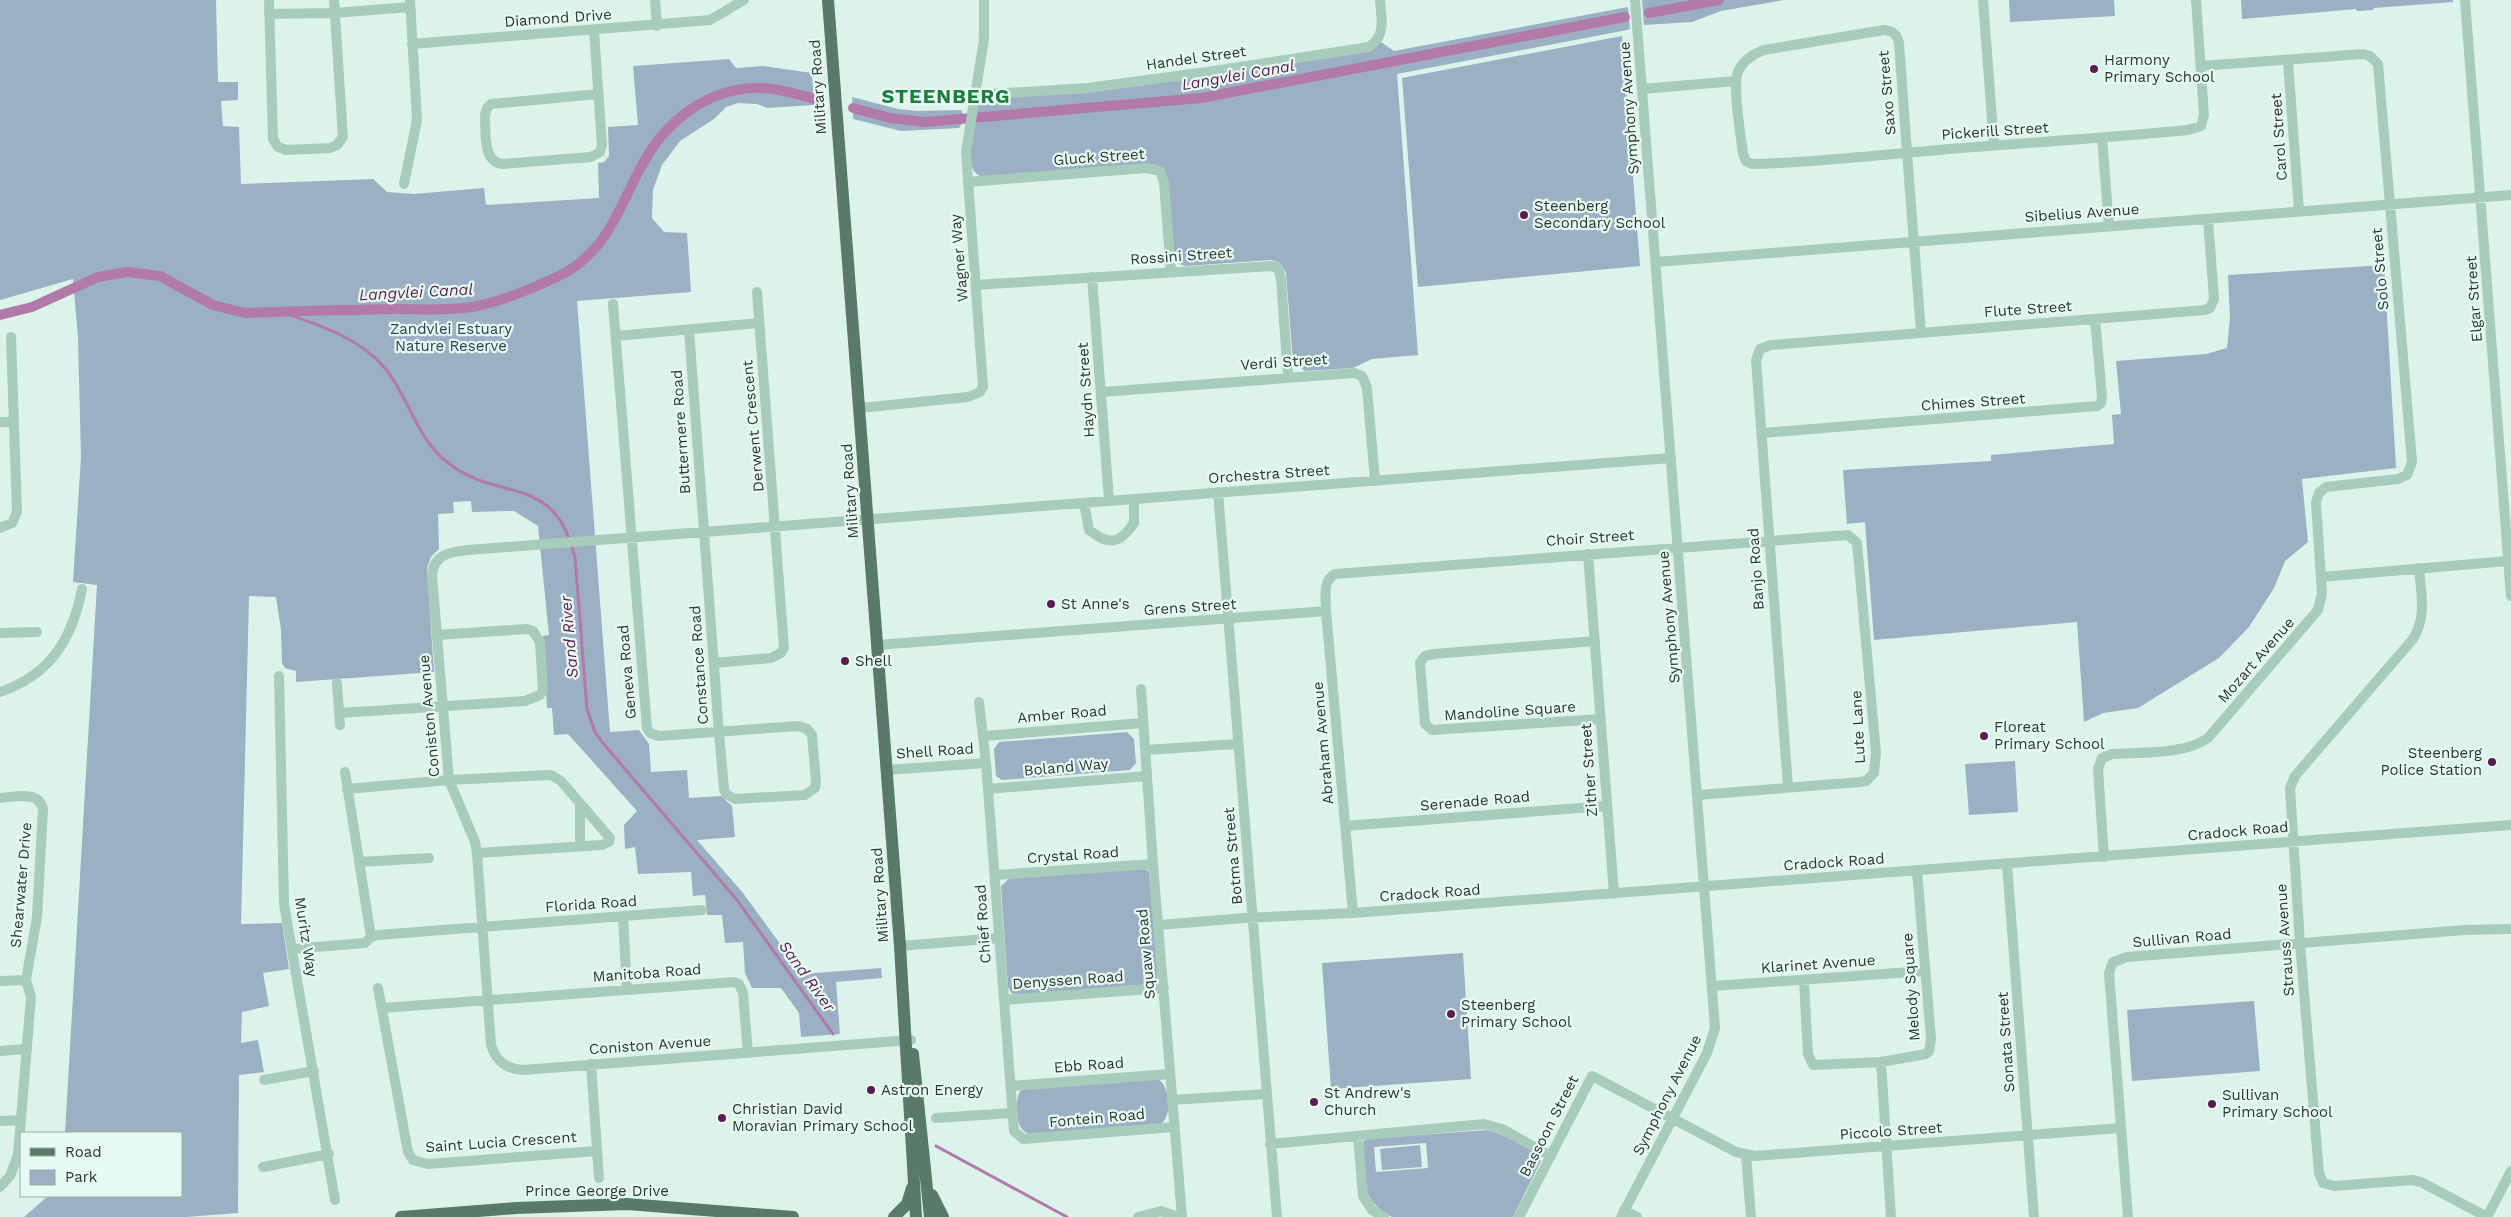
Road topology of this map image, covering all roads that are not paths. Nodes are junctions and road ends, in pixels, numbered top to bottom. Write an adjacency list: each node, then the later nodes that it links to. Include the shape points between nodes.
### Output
1 (269, 0): 14 (street)
2 (334, 0): 13 (street)
3 (655, 0): 15 (street)
4 (744, 0): 15 (street, Diamond Drive, via 710,20)
5 (828, 0): 51 (main road, Military Road)
6 (984, 0): 23 (street, Wagner Way, via 985,27)
7 (1380, 0): 23 (street, Handel Street, via 1382,34 1369,47 1097,87)
8 (1983, 0): 25 (street)
9 (2196, 0): 19 (street, Pickerill Street)
10 (2465, 0): 30 (street, Elgar Street)
11 (1635, 3): 21 (street, Symphony Avenue)
12 (410, 4): 13 (street); 17 (street)
13 (334, 13): 14 (street); 14 (street, via 343,137 330,148 286,150 278,147 273,139)
14 (269, 14)
15 (657, 26): 16 (street, Diamond Drive)
16 (594, 31): 17 (street, Diamond Drive); 22 (street)
17 (412, 44): 28 (street, via 416,120)
18 (2288, 61): 19 (street, Solo Street); 31 (street, Solo Street, via 2363,54 2375,59 2380,69); 32 (street, Carol Street)
19 (2201, 66): 24 (street, Pickerill Street, via 2204,115 2201,126)
20 (1736, 81): 21 (street); 26 (street, Pickerill Street, via 1743,154 1752,164); 26 (street, Saxo Street, via 1749,58 1764,50 1845,35 1892,31 1899,43)
21 (1642, 89): 36 (street, Symphony Avenue)
22 (598, 94): 22 (street, via 602,145 597,154 502,164 494,162 490,156 485,115 491,104)
23 (974, 95): 27 (street, Wagner Way, via 966,152)
24 (2102, 138): 25 (street, Pickerill Street); 34 (street)
25 (1994, 145): 26 (street, Pickerill Street)
26 (1907, 153): 35 (street, Saxo Street)
27 (968, 182): 37 (street, Gluck Street, via 1146,168 1160,171 1164,183); 39 (street, Wagner Way)
28 (404, 184)
29 (2511, 195): 30 (street, Sibelius Avenue)
30 (2481, 197): 31 (street, Sibelius Avenue); 70 (street, Elgar Street)
31 (2390, 204): 32 (street, Sibelius Avenue); 73 (street, Solo Street, via 2411,470 2398,480 2326,488 2319,492 2316,502)
32 (2299, 211): 33 (street, Sibelius Avenue)
33 (2208, 219): 34 (street, Sibelius Avenue); 42 (street, Flute Street, via 2214,299 2210,308)
34 (2108, 226): 35 (street, Sibelius Avenue)
35 (1914, 241): 36 (street, Sibelius Avenue); 45 (street, Saxo Street)
36 (1656, 262): 55 (street, Symphony Avenue)
37 (1171, 272): 38 (street, Rossini Street); 49 (street, Rossini Street, via 1265,265 1278,268)
38 (1092, 277): 39 (street, Rossini Street); 50 (street, Haydn Street)
39 (976, 285): 51 (street, Wagner Way, via 984,380 980,392 968,398)
40 (758, 292): 43 (street, Derwent Crescent)
41 (613, 304): 46 (street)
42 (2095, 319): 45 (street, Flute Street); 54 (street, Chimes Street, via 2102,396 2097,406)
43 (759, 323): 44 (street); 62 (street, Derwent Crescent)
44 (688, 330): 46 (street); 64 (street, Buttermere Road)
45 (1921, 332): 48 (street, Flute Street, via 1771,345)
46 (616, 336): 66 (street)
47 (11, 337): 53 (street)
48 (1760, 349): 54 (street, Banjo Road, via 1756,360)
49 (1288, 376): 50 (street, Verdi Street); 56 (street, Verdi Street, via 1346,372 1362,376 1367,388)
50 (1102, 392): 59 (street, Haydn Street)
51 (860, 408): 61 (main road, Military Road)
52 (0, 422): 53 (street)
53 (14, 422): 63 (street, via 18,512 12,523)
54 (1762, 433): 67 (street, Banjo Road)
55 (1671, 458): 56 (street, Orchestra Street); 68 (street, Symphony Avenue)
56 (1375, 481): 57 (street, Orchestra Street)
57 (1218, 492): 58 (street, Orchestra Street); 77 (street, Botma Street)
58 (1134, 499): 59 (street, Orchestra Street); 60 (street, via 1134,522 1117,540 1102,540 1089,530)
59 (1109, 500): 60 (street, Orchestra Street)
60 (1084, 503): 61 (street, Orchestra Street)
61 (868, 520): 62 (street, Coniston Avenue); 82 (main road, Military Road)
62 (776, 527): 64 (street, Coniston Avenue); 83 (street, Derwent Crescent, via 784,648 771,658)
63 (0, 528)
64 (704, 532): 66 (street, Coniston Avenue); 83 (street, Constance Road)
65 (1848, 534): 67 (street, Choir Street); 103 (street, Lute Lane, via 1857,543 1876,753 1874,773 1860,782)
66 (631, 538): 80 (street, Coniston Avenue, via 455,551 442,556 435,563 432,575); 94 (street, Geneva Road, via 647,728 659,736)
67 (1769, 540): 68 (street, Choir Street); 103 (street, Banjo Road)
68 (1678, 547): 69 (street, Choir Street); 106 (street, Symphony Avenue)
69 (1588, 554): 72 (street, Choir Street); 81 (street, Zither Street)
70 (2508, 561): 71 (street); 75 (street, Elgar Street)
71 (2419, 568): 73 (street); 112 (street, Strauss Avenue, via 2423,617 2420,628 2295,776 2290,795)
72 (1335, 574): 76 (street, Abraham Avenue, via 1326,587)
73 (2321, 577): 115 (street, Mozart Avenue, via 2322,594 2314,616 2208,738 2186,749 2112,754 2102,758 2098,769)
74 (82, 589): 87 (street, via 77,616 65,642 50,662 32,677)
75 (2511, 596)
76 (1326, 611): 77 (street, Grens Street); 111 (street, Abraham Avenue)
77 (1228, 620): 82 (street, Grens Street); 96 (street, Botma Street)
78 (37, 632): 79 (street)
79 (0, 633)
80 (437, 634): 89 (street, Coniston Avenue); 89 (street, via 527,629 537,634 540,642 543,690 538,698)
81 (1595, 641): 91 (street, Zither Street); 91 (street, Mandoline Square, via 1434,654 1421,659 1420,672 1425,724 1432,730)
82 (877, 645): 99 (main road, Military Road)
83 (714, 663): 94 (street, Constance Road)
84 (279, 676): 135 (street, Muritz Way, via 283,890)
85 (337, 683): 90 (street)
86 (1141, 689): 92 (street, Squaw Road)
87 (0, 692)
88 (979, 702): 95 (street, Chief Road)
89 (443, 708): 90 (street); 102 (street, Coniston Avenue)
90 (339, 713): 93 (street)
91 (1600, 719): 109 (street, Zither Street)
92 (1143, 723): 95 (street, Amber Road); 97 (street, Squaw Road)
93 (340, 725)
94 (719, 733): 94 (street, Constance Road, via 726,794 742,800 810,793 815,788 812,735 807,729 798,726)
95 (984, 736): 98 (street, Chief Road)
96 (1238, 744): 97 (street); 127 (street, Botma Street)
97 (1146, 750): 101 (street, Squaw Road)
98 (986, 763): 99 (street, Shell Road); 104 (street, Chief Road)
99 (887, 770): 134 (main road, Military Road)
100 (344, 772): 105 (street)
101 (1147, 776): 104 (street, Boland Way); 118 (street, Squaw Road)
102 (449, 780): 105 (street); 108 (street, via 551,775 561,781); 114 (street, Coniston Avenue)
103 (1788, 787): 106 (street, Lute Lane)
104 (988, 789): 121 (street, Chief Road)
105 (347, 790): 117 (street)
106 (1698, 794): 122 (street, Symphony Avenue)
107 (0, 798): 137 (street, Shearwater Drive, via 32,796 42,806 37,917)
108 (580, 803): 113 (street); 113 (street, via 610,839 606,844)
109 (1606, 806): 111 (street, Serenade Road); 123 (street, Zither Street)
110 (2511, 825): 112 (street, Cradock Road)
111 (1345, 826): 125 (street, Abraham Avenue)
112 (2293, 842): 115 (street, Cradock Road); 133 (street, Strauss Avenue)
113 (580, 846): 114 (street)
114 (477, 853): 129 (street, Coniston Avenue)
115 (2104, 857): 119 (street, Cradock Road)
116 (428, 858): 117 (street)
117 (359, 862): 131 (street)
118 (1153, 864): 121 (street, Crystal Road); 128 (street, Squaw Road)
119 (2007, 864): 120 (street, Cradock Road); 167 (street, Sonata Street)
120 (1917, 870): 122 (street, Cradock Road); 136 (street, Melody Square)
121 (995, 875): 132 (street, Chief Road)
122 (1705, 887): 123 (street, Cradock Road); 140 (street, Symphony Avenue)
123 (1614, 894): 125 (street, Cradock Road)
124 (702, 910): 126 (street, Florida Road)
125 (1352, 913): 127 (street, Cradock Road)
126 (623, 917): 129 (street, Florida Road); 143 (street)
127 (1254, 918): 128 (street, Cradock Road); 157 (street, Botma Street)
128 (1159, 925): 142 (street, Squaw Road)
129 (482, 927): 131 (street, Florida Road); 144 (street, Coniston Avenue)
130 (2511, 929): 133 (street, Sullivan Road)
131 (371, 937): 135 (street, Florida Road, via 365,943)
132 (999, 938): 134 (street); 145 (street, Chief Road)
133 (2300, 943): 165 (street, Sullivan Road, via 2127,957 2113,962 2109,973); 199 (street, Strauss Avenue, via 2321,1181 2334,1186 2417,1181)
134 (900, 946): 147 (main road, Military Road)
135 (292, 949): 153 (street, Muritz Way)
136 (1925, 971): 138 (street, Klarinet Avenue); 151 (street, Melody Square, via 1931,1039 1929,1050 1916,1058)
137 (26, 980): 139 (street); 148 (street, Shearwater Drive, via 32,996)
138 (1804, 980): 140 (street, Klarinet Avenue); 151 (street, Melody Square, via 1811,1063 1821,1066)
139 (0, 981)
140 (1713, 986): 160 (street, Symphony Avenue, via 1714,1035)
141 (378, 988): 146 (street, Saint Lucia Crescent)
142 (1164, 988): 145 (street, Denyssen Road); 154 (street, Squaw Road)
143 (627, 989): 144 (street, Manitoba Road); 150 (street, Manitoba Road, via 739,984 743,993)
144 (488, 999): 146 (street); 152 (street, Coniston Avenue, via 491,1045 496,1058 506,1066 523,1070)
145 (1004, 1000): 156 (street, Chief Road)
146 (382, 1008): 171 (street, Saint Lucia Crescent, via 408,1152 413,1160 428,1164)
147 (908, 1041): 150 (street, Coniston Avenue); 178 (main road, Military Road); 179 (main road, Military Road)
148 (27, 1049): 149 (street); 162 (street, Shearwater Drive)
149 (0, 1051)
150 (748, 1053): 152 (street, Coniston Avenue)
151 (1881, 1062): 170 (street)
152 (591, 1064): 171 (street, Saint Lucia Crescent)
153 (314, 1071): 155 (street); 172 (street, Muritz Way)
154 (1170, 1074): 156 (street, Ebb Road); 158 (street, Squaw Road)
155 (264, 1080)
156 (1011, 1086): 159 (street, Chief Road)
157 (1265, 1094): 158 (street); 169 (street, Botma Street)
158 (1172, 1100): 164 (street, Squaw Road)
159 (1013, 1113): 161 (street); 168 (street, Chief Road, via 1014,1132)
160 (1673, 1117): 173 (street, Bassoon Street, via 1592,1076); 174 (street); 182 (street, Symphony Avenue)
161 (936, 1118)
162 (21, 1120): 163 (street); 180 (street, Shearwater Drive, via 18,1156 10,1176)
163 (0, 1121)
164 (1174, 1127): 168 (street, Fontein Road); 190 (street, Squaw Road)
165 (2121, 1128): 167 (street, Piccolo Street); 198 (street, Sullivan Road)
166 (1358, 1136): 169 (street); 173 (street, via 1484,1124); 192 (street, via 1363,1196 1372,1210)
167 (2028, 1136): 170 (street, Piccolo Street); 197 (street, Sonata Street)
168 (1023, 1139)
169 (1270, 1144): 191 (street, Botma Street)
170 (1887, 1146): 174 (street, Piccolo Street); 196 (street)
171 (597, 1151): 177 (street, Saint Lucia Crescent)
172 (329, 1154): 175 (street); 181 (street, Muritz Way)
173 (1552, 1156): 193 (street, Bassoon Street)
174 (1746, 1156): 195 (street)
175 (263, 1167)
176 (2511, 1171): 199 (street)
177 (599, 1178)
178 (927, 1178): 187 (main road, Military Road); 188 (main road, via 935,1205)
179 (914, 1182): 185 (main road, via 907,1204); 186 (main road, Military Road)
180 (0, 1186)
181 (335, 1200)
182 (1623, 1214): 194 (street, Symphony Avenue)
183 (401, 1217): 184 (main road, Prince George Drive, via 627,1204)
184 (793, 1217)
185 (894, 1217)
186 (916, 1217)
187 (930, 1217)
188 (943, 1217)
189 (1138, 1217): 190 (street, via 1162,1212)
190 (1180, 1217)
191 (1277, 1217)
192 (1384, 1217)
193 (1519, 1217)
194 (1638, 1217)
195 (1751, 1217)
196 (1891, 1217)
197 (2034, 1217)
198 (2128, 1217)
199 (2487, 1217)

